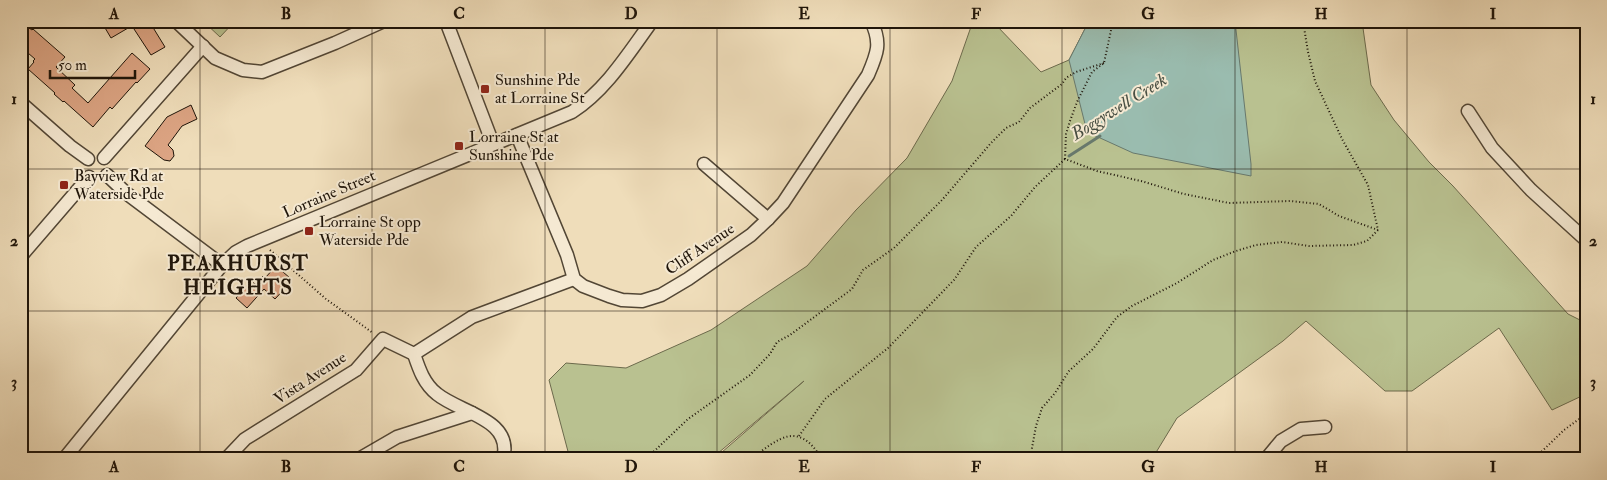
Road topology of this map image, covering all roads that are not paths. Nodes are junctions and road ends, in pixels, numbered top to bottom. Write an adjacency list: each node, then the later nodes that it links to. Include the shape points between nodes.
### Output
1 (176, 21): 6 (street)
2 (384, 21): 6 (street, via 262,72 243,70 216,58)
3 (446, 21): 10 (street)
4 (652, 21): 9 (street, Lorraine Street, via 594,96 572,112)
5 (871, 21): 16 (street, Cliff Avenue, via 878,34 877,53 868,76 783,203)
6 (202, 46): 11 (street)
7 (21, 102): 12 (street)
8 (1468, 111): 17 (street, via 1492,148 1530,190)
9 (518, 134): 10 (street, Lorraine Street); 20 (street)
10 (493, 144): 19 (street, Lorraine Street, via 247,246)
11 (104, 158): 12 (street, via 98,155); 14 (street, via 109,164)
12 (88, 159): 15 (street, via 85,170)
13 (704, 164): 16 (street)
14 (107, 175): 15 (street, via 96,180); 19 (street)
15 (89, 176): 18 (street)
16 (768, 219): 20 (street, Cliff Avenue, via 751,235 688,279 651,299 635,301 609,296)
17 (1586, 240)
18 (21, 256)
19 (222, 265): 24 (street, Lorraine Street)
20 (574, 279): 21 (street, via 472,317)
21 (414, 354): 22 (street, via 420,374 436,394); 25 (street, Vista Avenue, via 383,339 356,370 245,439)
22 (472, 413): 26 (street, via 397,437); 27 (street, via 501,434 506,448)
23 (1326, 426): 28 (street, via 1301,429 1281,441)
24 (64, 459)
25 (226, 459)
26 (359, 459)
27 (503, 459)
28 (1266, 459)

